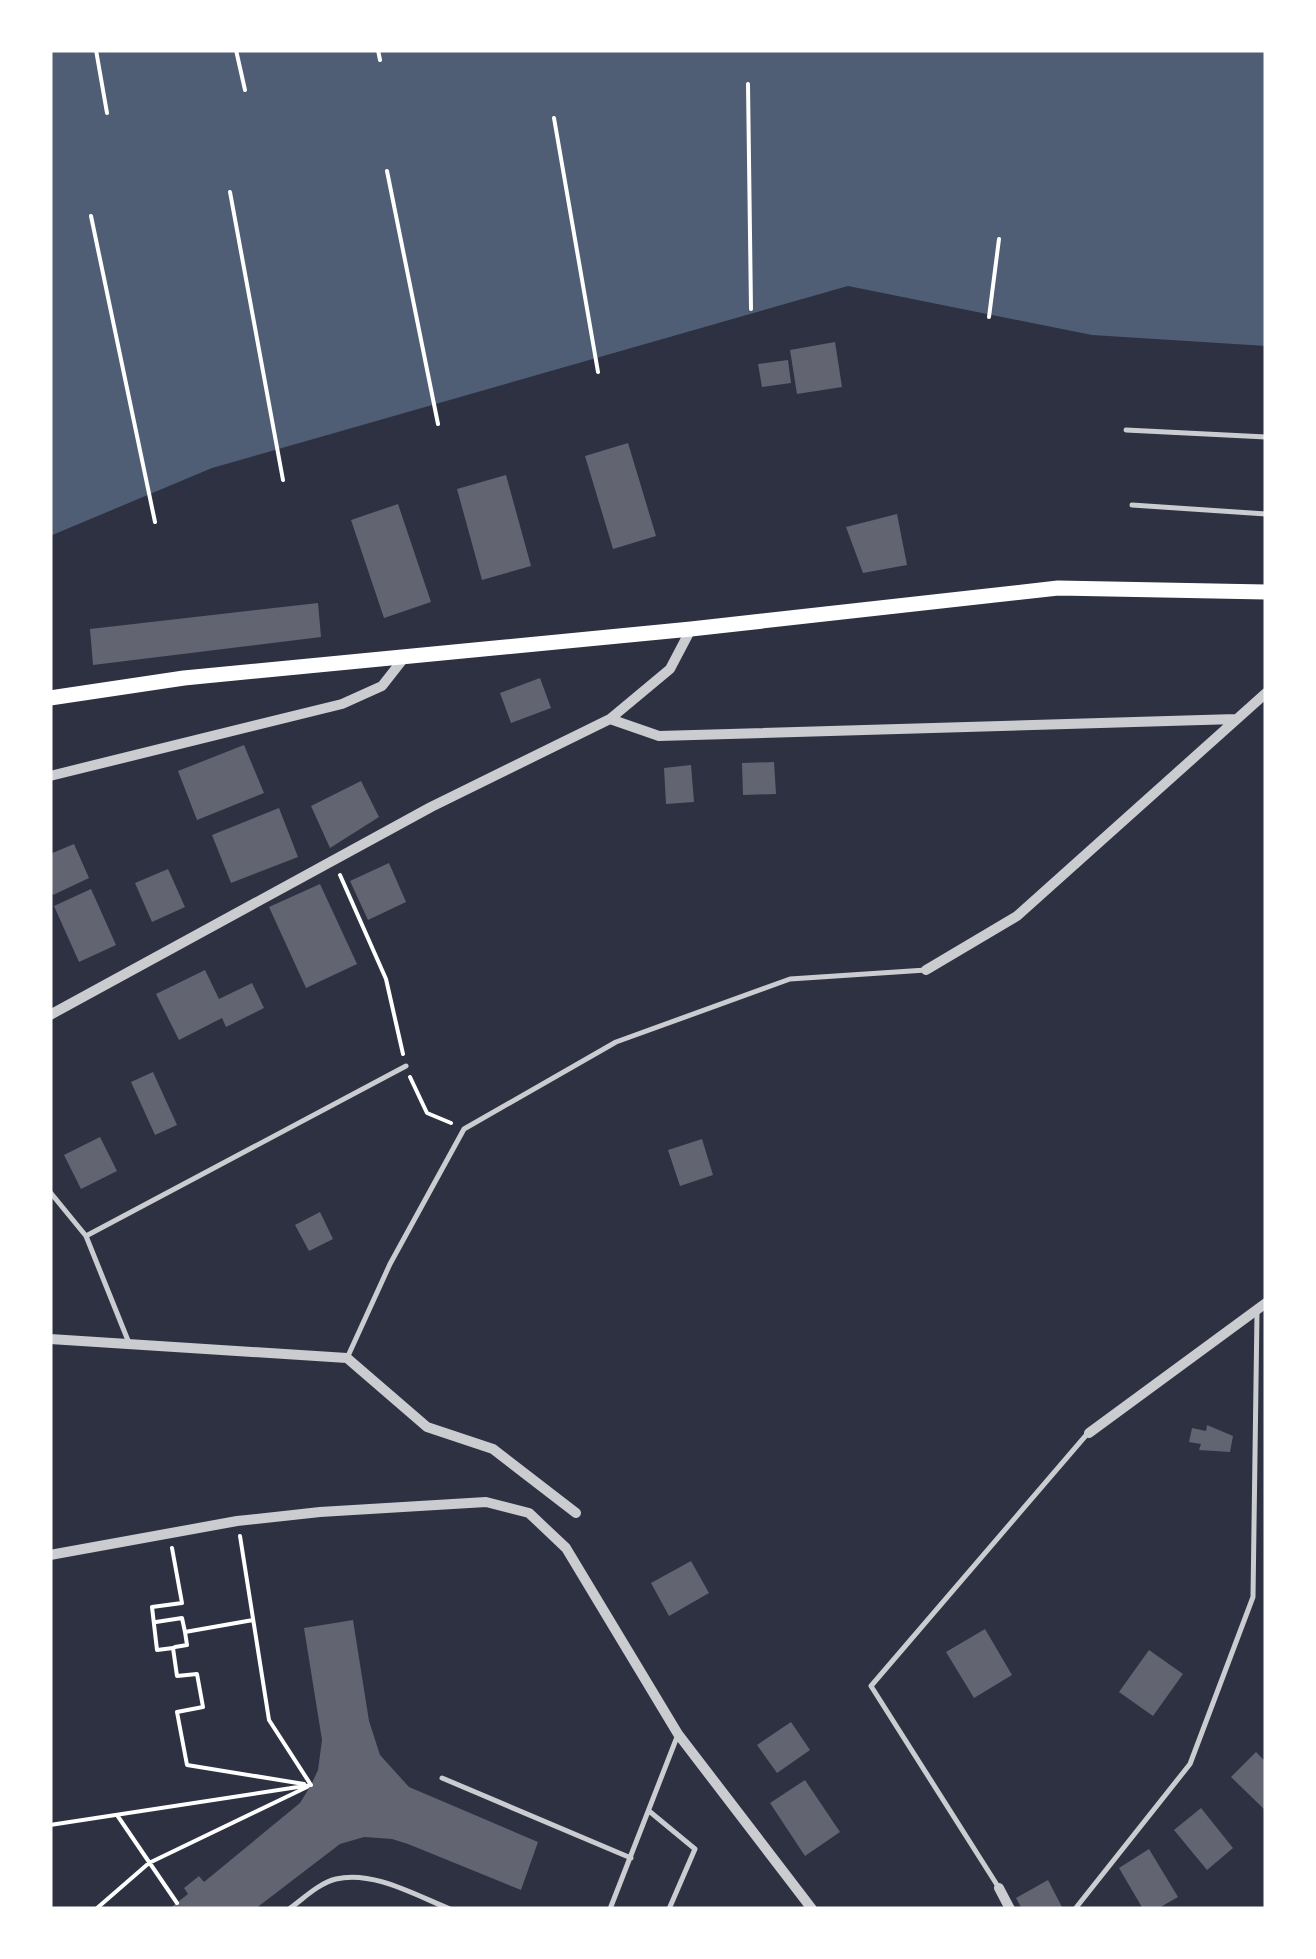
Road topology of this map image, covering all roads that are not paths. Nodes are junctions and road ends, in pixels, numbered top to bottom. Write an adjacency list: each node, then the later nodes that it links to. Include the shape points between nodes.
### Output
1 (1126, 430): 2 (lane)
2 (1266, 437)
3 (1132, 505): 4 (lane)
4 (1266, 514)
5 (1266, 592): 6 (main road, via 1058,588)
6 (692, 629): 7 (main road); 11 (street, via 670,670)
7 (405, 657): 9 (main road); 12 (street, via 382,686 342,704)
8 (1266, 693): 10 (street)
9 (50, 698)
10 (1236, 718): 11 (street, via 659,736); 13 (street, via 1018,916)
11 (610, 719): 14 (street, via 431,807)
12 (50, 776)
13 (926, 970): 21 (lane, via 790,980 616,1042 464,1128)
14 (50, 1015)
15 (406, 1066): 17 (lane)
16 (50, 1192): 17 (lane)
17 (86, 1236): 20 (lane)
18 (1261, 1306): 22 (street); 36 (lane, via 1253,1597 1190,1764)
19 (50, 1338): 20 (street)
20 (129, 1344): 21 (street)
21 (347, 1358): 23 (street, via 427,1427 494,1449)
22 (1089, 1433): 29 (lane, via 871,1686)
23 (576, 1513)
24 (50, 1554): 25 (street, via 320,1512 486,1502 529,1513 566,1548)
25 (678, 1734): 27 (lane); 34 (street)
26 (442, 1778): 28 (lane)
27 (649, 1812): 28 (lane); 33 (lane, via 695,1849)
28 (631, 1858): 32 (lane)
29 (998, 1888): 35 (street)
30 (289, 1909): 31 (lane, via 315,1889 349,1879 390,1885)
31 (450, 1909)
32 (610, 1909)
33 (670, 1909)
34 (812, 1909)
35 (1010, 1909)
36 (1076, 1909)

